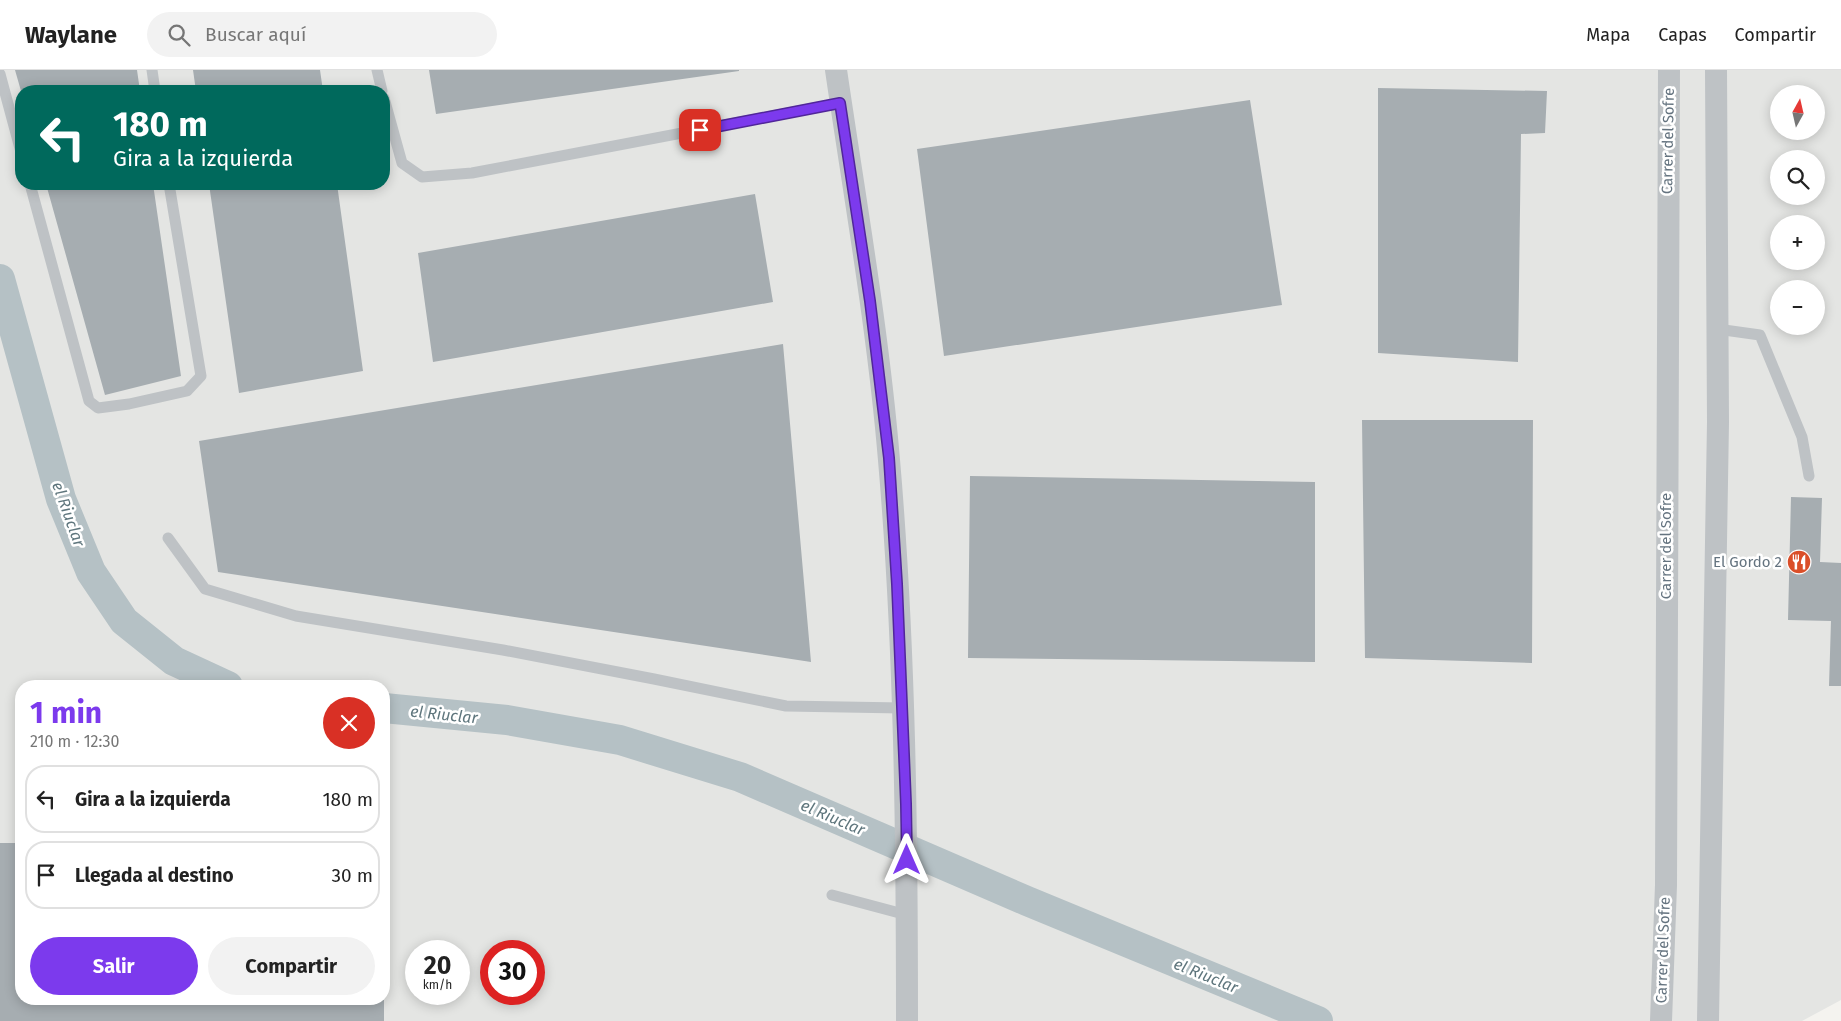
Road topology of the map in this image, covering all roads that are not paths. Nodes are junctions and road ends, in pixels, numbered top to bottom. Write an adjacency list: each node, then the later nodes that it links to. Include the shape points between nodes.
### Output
1 (152, 70): 7 (lane)
2 (376, 70): 8 (lane)
3 (836, 70): 9 (street)
4 (1669, 70): 21 (street, Carrer del Sofre, via 1666,885)
5 (1716, 70): 14 (street)
6 (0, 74): 11 (lane)
7 (154, 85)
8 (380, 85)
9 (840, 103): 10 (lane, via 472,173 422,177 402,163); 17 (street, via 870,301 889,458)
10 (390, 120)
11 (15, 130)
12 (32, 190): 13 (lane, via 89,401 98,408 187,390 202,376)
13 (170, 190)
14 (1717, 329): 15 (lane, via 1760,334 1802,437); 22 (street)
15 (1809, 476)
16 (168, 538): 17 (lane, via 205,589 296,616 503,650 786,706)
17 (902, 708): 19 (street)
18 (832, 895): 19 (lane)
19 (907, 906): 20 (street)
20 (907, 1021)
21 (1661, 1021)
22 (1708, 1021)

